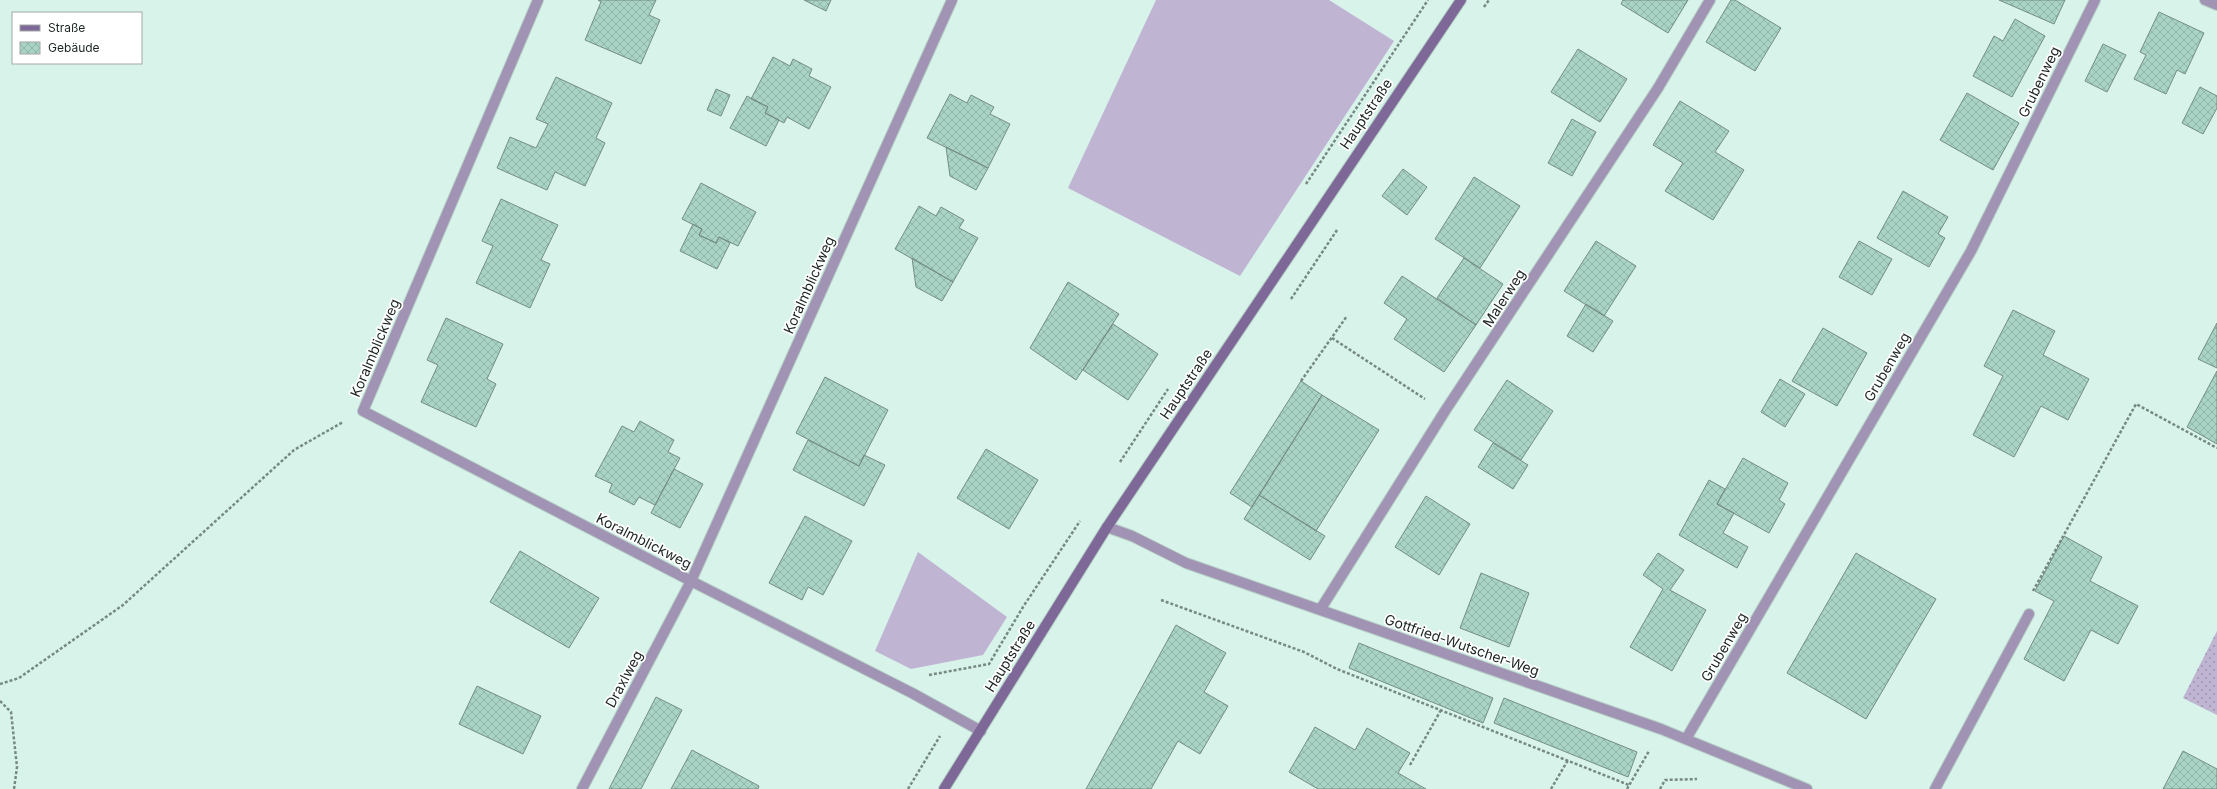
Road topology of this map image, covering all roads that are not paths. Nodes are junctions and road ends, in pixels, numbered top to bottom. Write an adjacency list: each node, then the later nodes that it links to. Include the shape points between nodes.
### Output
1 (538, 0): 9 (street, Koralmblickweg, via 363,411)
2 (952, 0): 9 (street, Koralmblickweg)
3 (1461, 0): 8 (main road, Hauptstraße)
4 (1710, 0): 10 (street, Malerweg, via 1658,88 1445,411)
5 (2095, 0): 13 (street, Grubenweg, via 1971,252)
6 (2205, 0): 7 (street)
7 (2217, 5)
8 (1107, 527): 10 (street, Gottfried-Wutscher-Weg, via 1132,536 1186,563); 12 (main road, Hauptstraße)
9 (691, 581): 12 (street, Koralmblickweg, via 912,692); 14 (street, Draxlweg)
10 (1320, 610): 13 (street, Gottfried-Wutscher-Weg)
11 (2029, 614): 17 (street)
12 (981, 730): 15 (main road, Hauptstraße)
13 (1686, 739): 16 (street, Gottfried-Wutscher-Weg)
14 (582, 789)
15 (944, 789)
16 (1807, 789)
17 (1935, 789)

